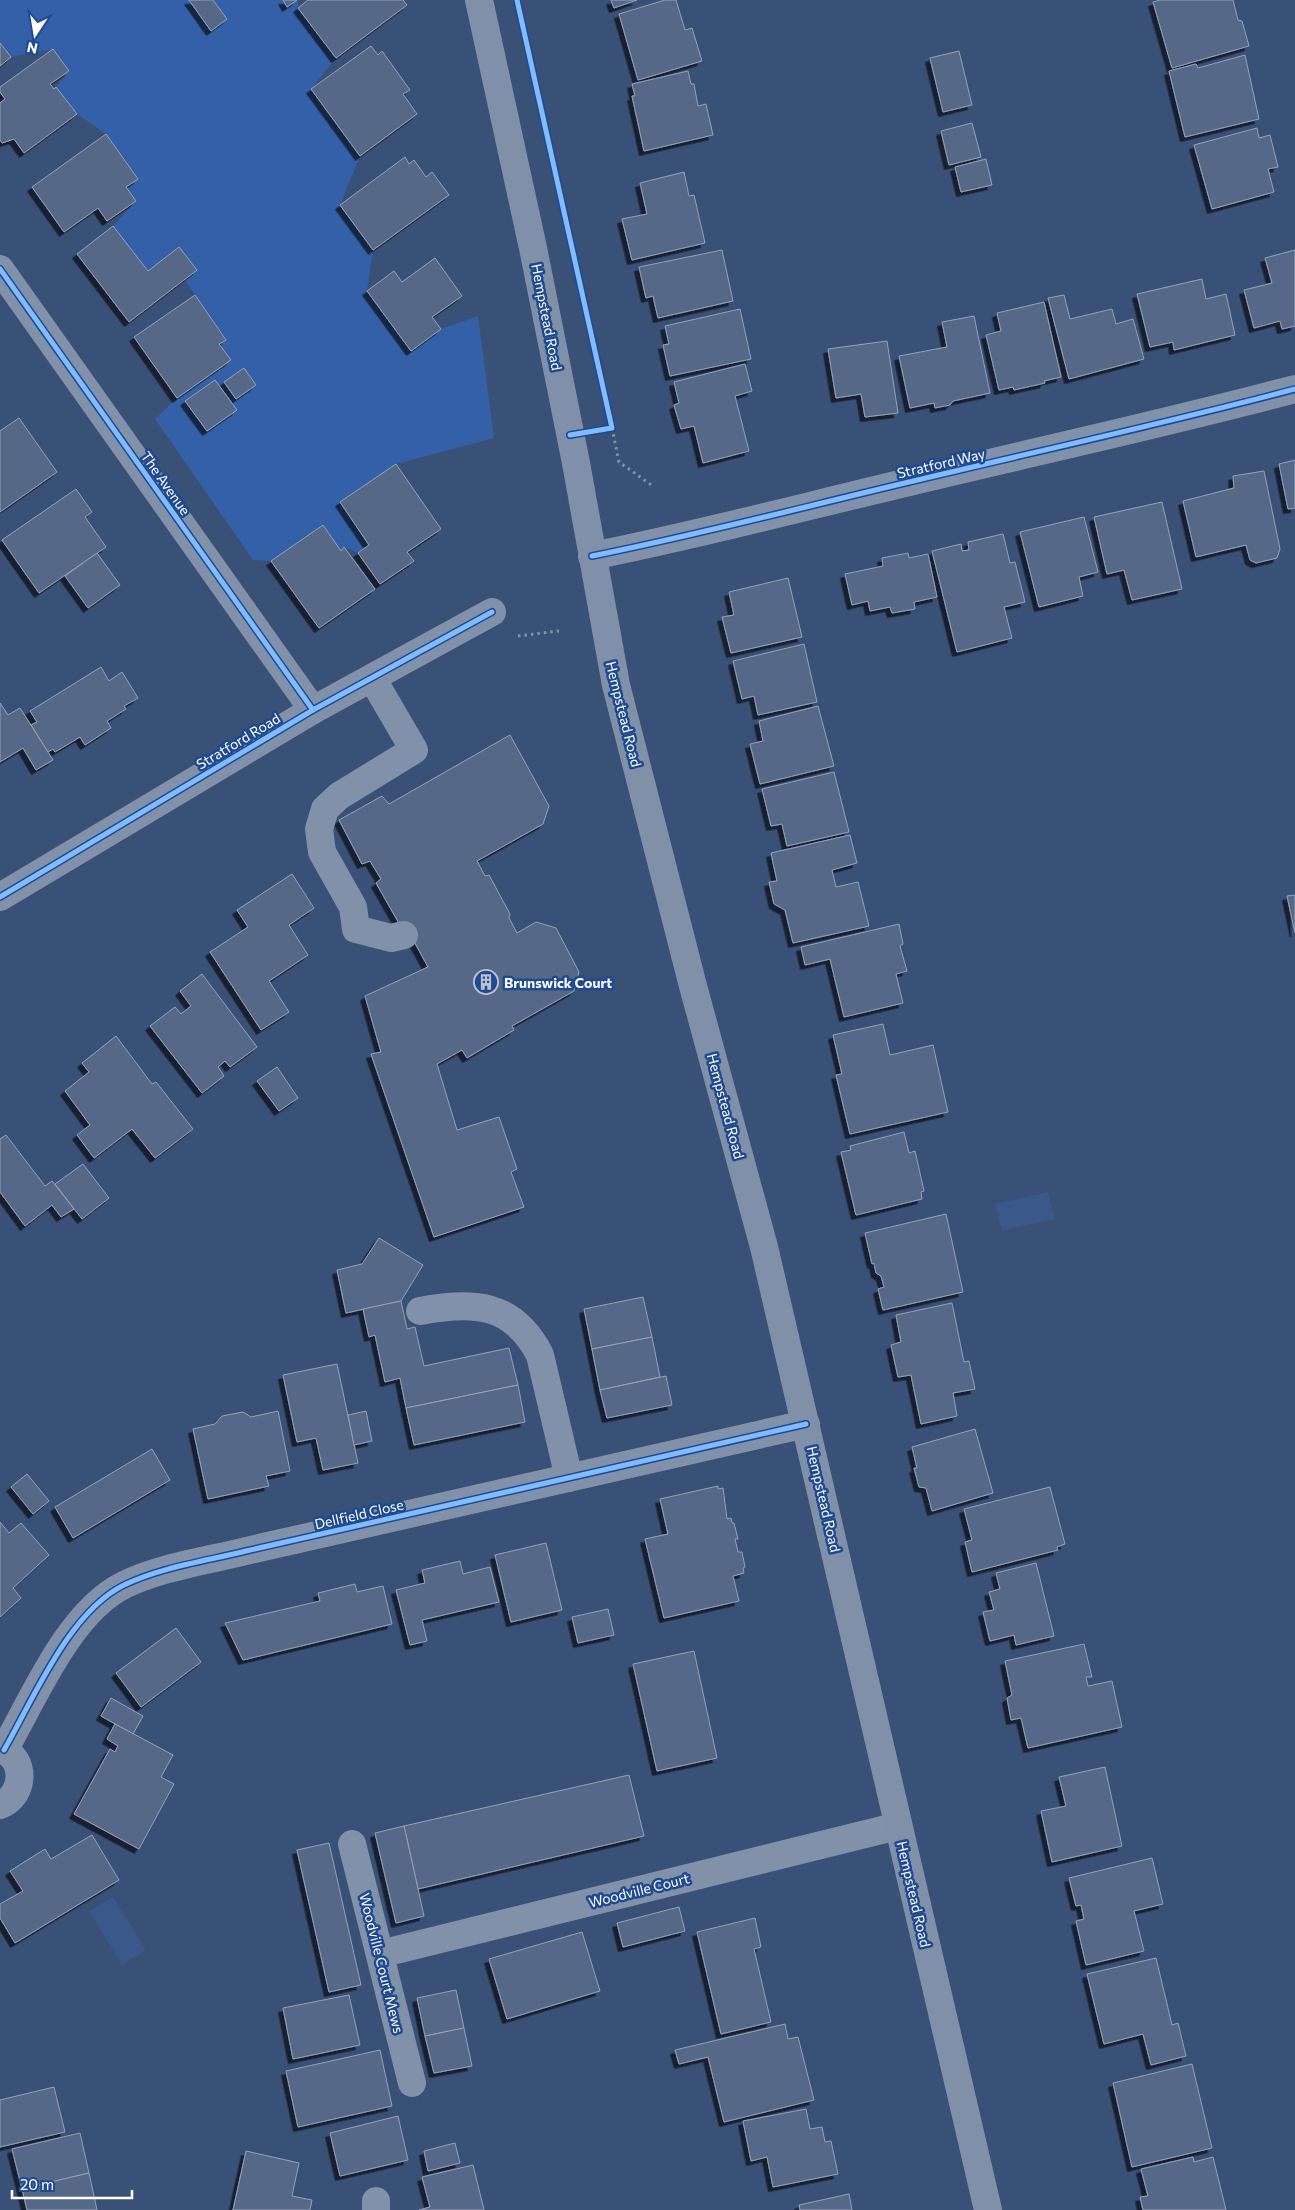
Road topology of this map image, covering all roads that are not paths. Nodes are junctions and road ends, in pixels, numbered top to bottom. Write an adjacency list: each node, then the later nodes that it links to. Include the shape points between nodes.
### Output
1 (479, 0): 4 (main road, Hempstead Road, via 533,248)
2 (0, 269): 7 (street, The Avenue)
3 (1295, 389): 4 (street, Stratford Way, via 685,537)
4 (592, 556): 11 (main road, Hempstead Road, via 616,685 692,986 764,1247)
5 (492, 612): 6 (street, Stratford Road)
6 (372, 678): 7 (street, Stratford Road); 9 (street, via 414,750 339,796 325,809 319,828 322,852 353,907 356,929 391,938)
7 (313, 710): 8 (street, Stratford Road)
8 (0, 897)
9 (404, 935)
10 (420, 1312): 12 (street, via 456,1305 481,1307 501,1314 531,1339 540,1355)
11 (806, 1424): 12 (street, Dellfield Close); 15 (main road, Hempstead Road)
12 (569, 1478): 13 (street, Dellfield Close, via 246,1551 125,1584 102,1598 81,1620)
13 (2, 1749): 14 (street, Dellfield Close, via 14,1758 20,1771 20,1784 14,1796)
14 (0, 1805)
15 (898, 1826): 17 (street, Woodville Court); 19 (main road, Hempstead Road)
16 (352, 1844): 17 (street, Woodville Court Mews)
17 (380, 1954): 18 (street, Woodville Court Mews)
18 (412, 2083)
19 (988, 2210)

